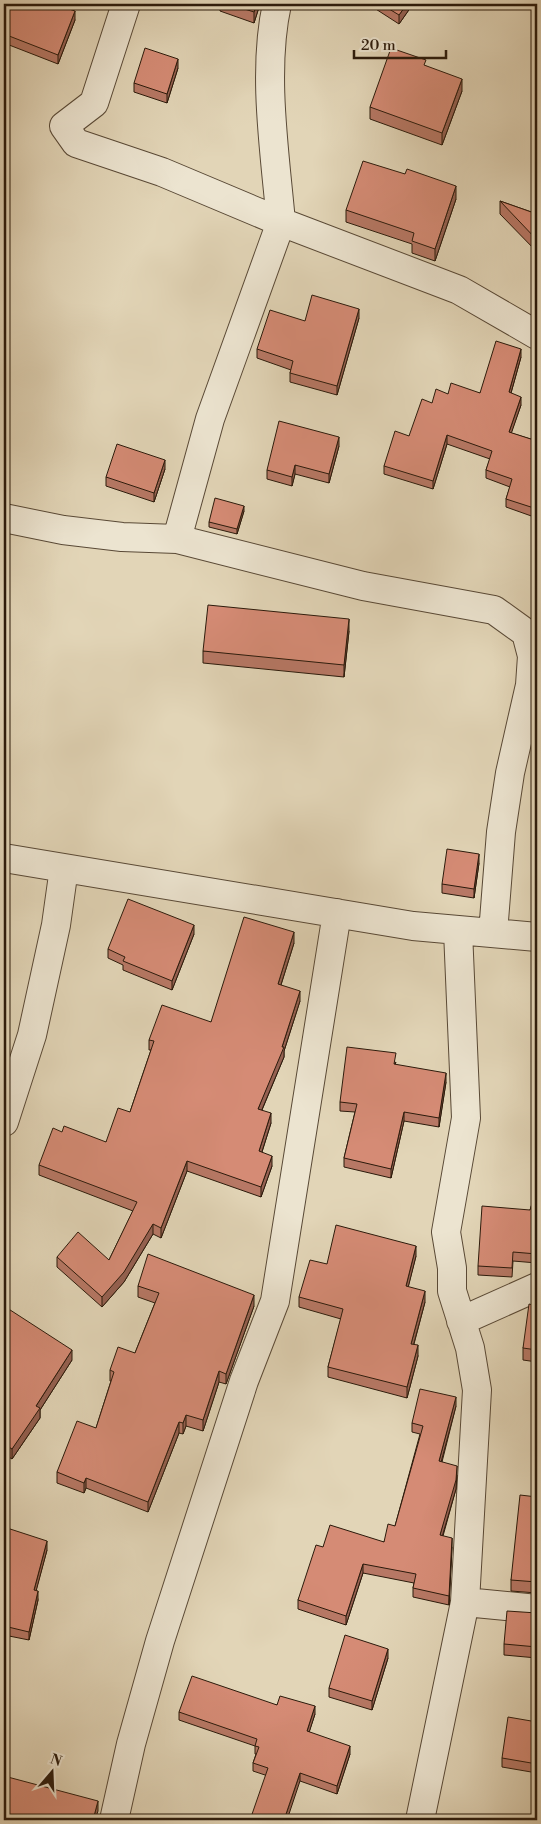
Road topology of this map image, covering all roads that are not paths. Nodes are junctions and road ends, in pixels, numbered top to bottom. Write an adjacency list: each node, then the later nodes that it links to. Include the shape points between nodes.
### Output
1 (126, 4): 3 (street, via 94,103 64,126 76,143 162,172)
2 (277, 4): 3 (street, via 271,61)
3 (281, 222): 4 (street, via 458,290); 6 (street, via 210,419)
4 (537, 335)
5 (4, 518): 6 (street, via 63,530)
6 (177, 539): 7 (street, via 363,586 494,610)
7 (532, 631): 12 (street, via 530,685 510,773 501,832)
8 (4, 858): 9 (street)
9 (64, 868): 10 (street); 14 (street, via 56,925 32,1035)
10 (337, 913): 11 (street); 19 (street, via 275,1301 244,1381 160,1641 130,1744)
11 (458, 931): 12 (street); 16 (street, via 466,1118 446,1232 452,1291)
12 (493, 933): 13 (street)
13 (537, 938)
14 (4, 1122)
15 (537, 1287): 16 (street)
16 (461, 1321): 17 (street, via 470,1348 476,1390)
17 (465, 1602): 18 (street); 20 (street)
18 (537, 1609)
19 (114, 1820)
20 (420, 1820)

